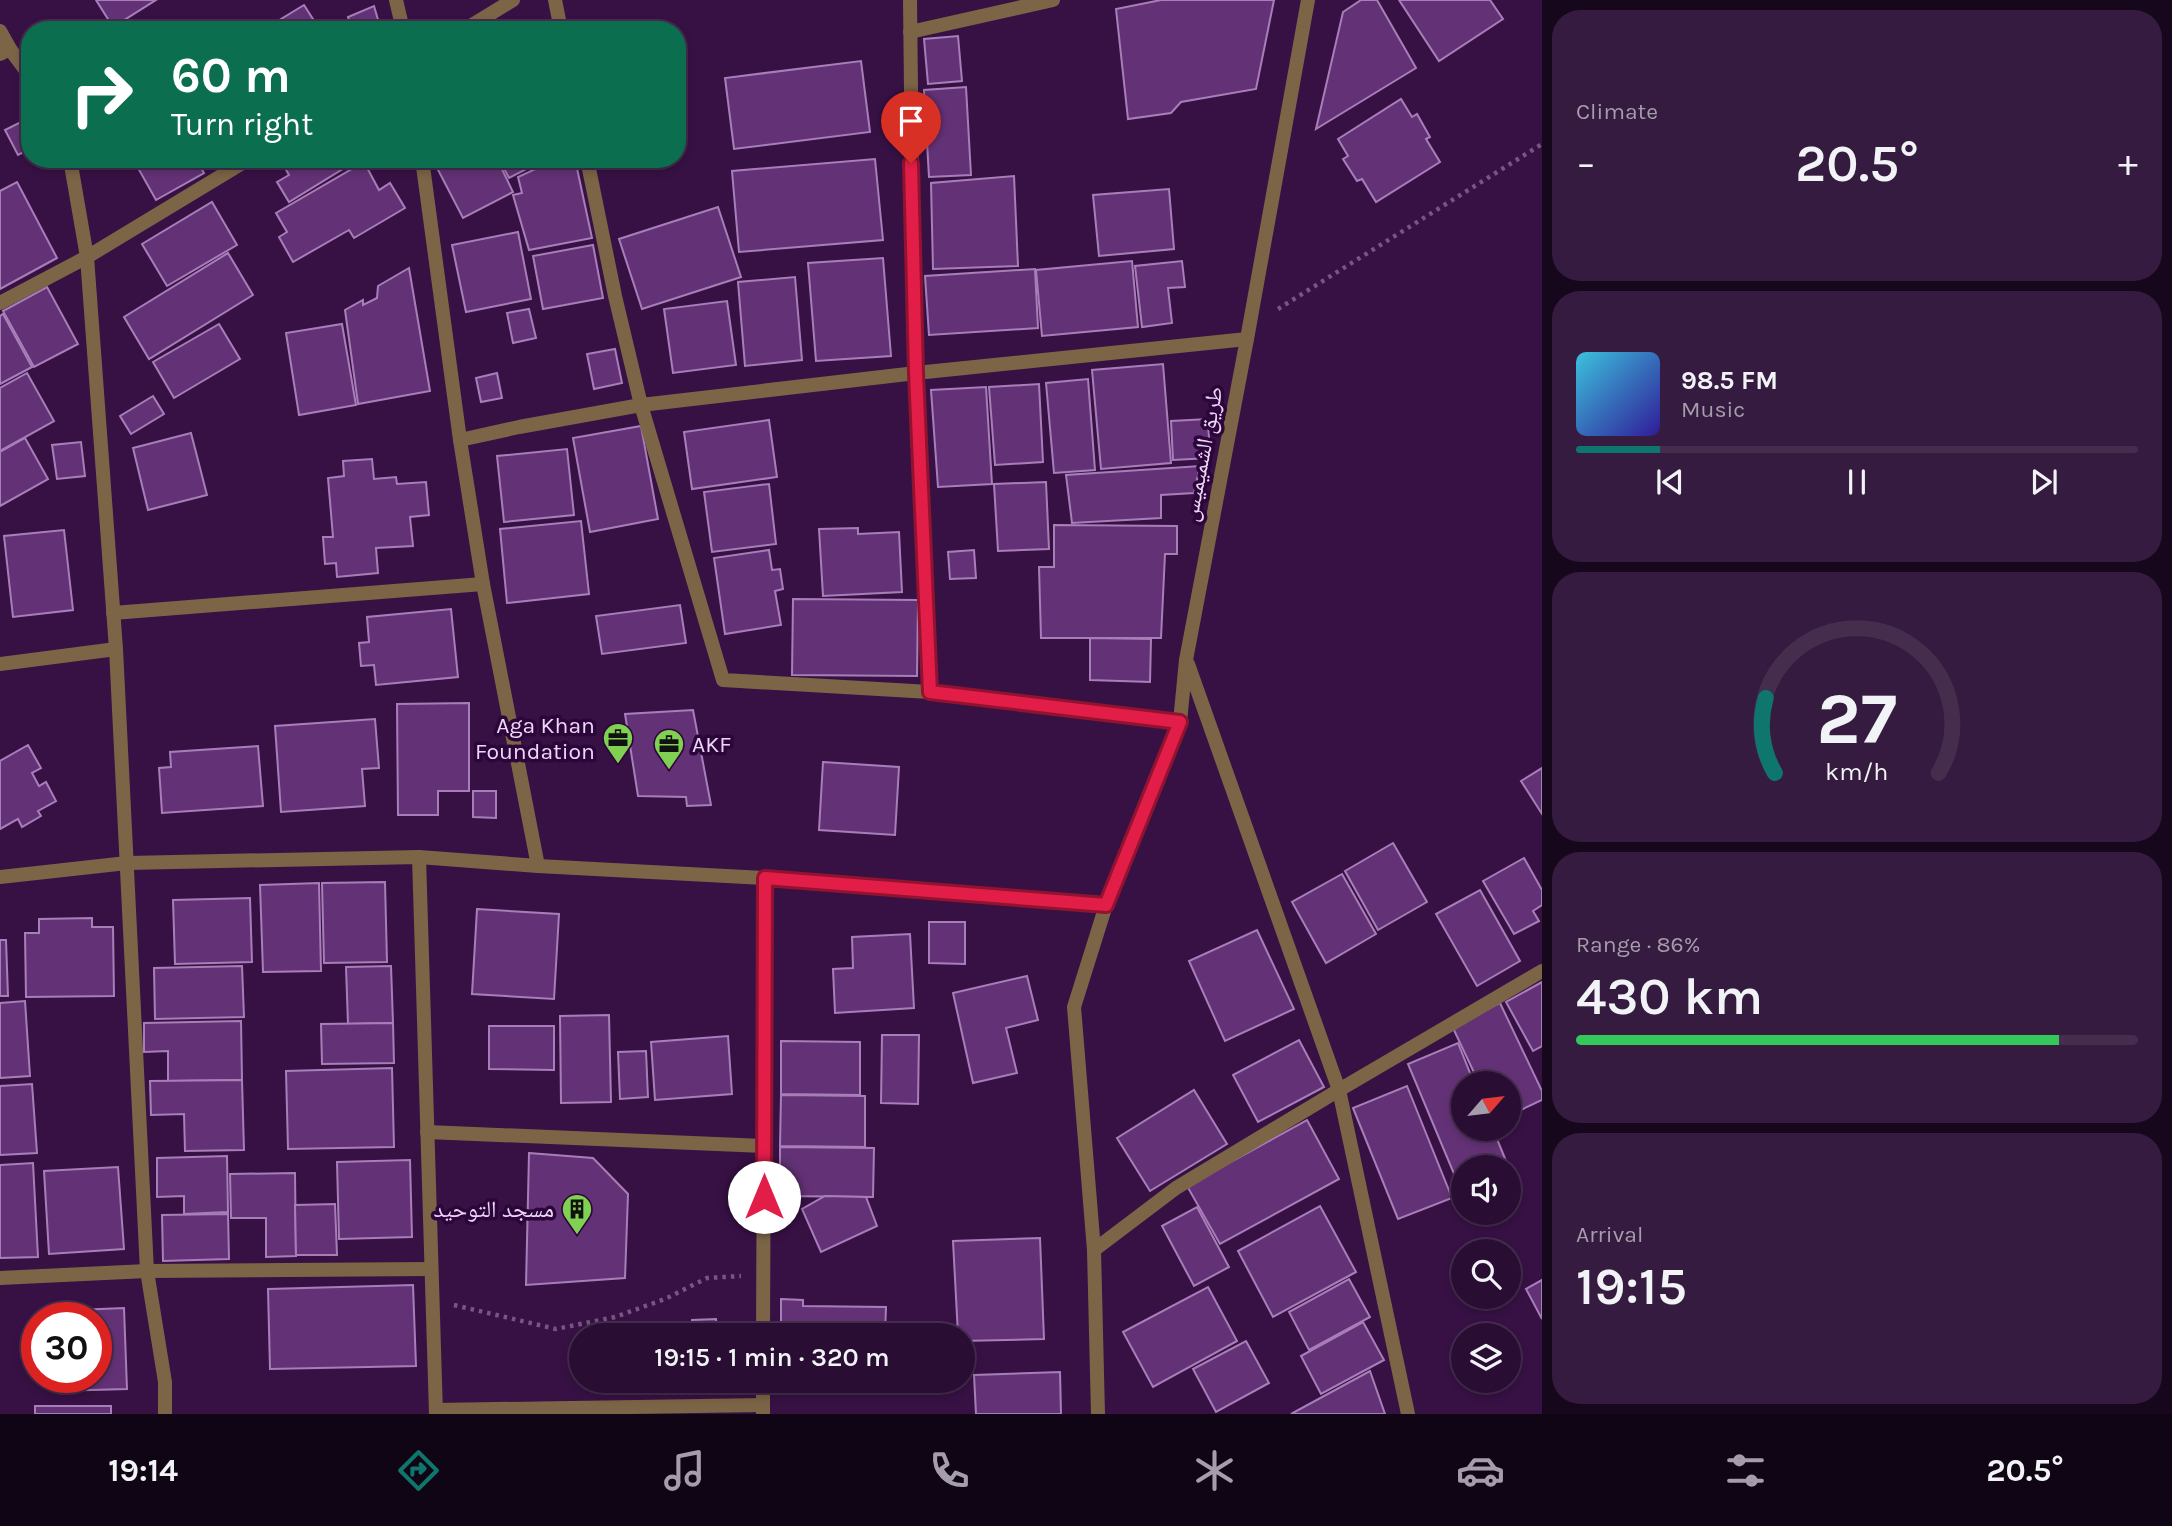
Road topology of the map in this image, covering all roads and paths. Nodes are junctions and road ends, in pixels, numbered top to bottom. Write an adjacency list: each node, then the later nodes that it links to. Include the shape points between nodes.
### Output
1 (396, 0): 7 (street)
2 (513, 0): 8 (street)
3 (555, 0): 9 (street)
4 (910, 0): 11 (street)
5 (1053, 0): 11 (street)
6 (1308, 0): 21 (street, طريق الشميميس)
7 (400, 21)
8 (479, 21)
9 (559, 21)
10 (0, 30): 12 (street)
11 (909, 33): 22 (street)
12 (5, 51): 13 (street)
13 (21, 67)
14 (1542, 144): 21 (path, via 1280,307)
15 (72, 168): 19 (street)
16 (235, 168): 19 (street)
17 (423, 168): 24 (street)
18 (589, 168): 23 (street)
19 (87, 257): 20 (street); 26 (street)
20 (0, 303)
21 (1247, 339): 22 (street); 28 (street, طريق الشميميس)
22 (916, 373): 23 (street); 30 (street)
23 (641, 405): 24 (street); 30 (street, via 723,680)
24 (460, 440): 25 (street)
25 (483, 584): 26 (street); 34 (street)
26 (113, 613): 27 (street)
27 (116, 649): 29 (street); 33 (street)
28 (1186, 660): 31 (street, طريق الشميميس); 39 (street)
29 (0, 664)
30 (930, 692): 31 (street)
31 (1180, 722): 37 (street, طريق الشميميس)
32 (419, 857): 33 (street); 34 (street); 40 (street)
33 (127, 863): 35 (street); 44 (street)
34 (538, 866): 36 (street)
35 (0, 877)
36 (765, 878): 37 (street); 41 (street)
37 (1106, 905): 42 (street, طريق الشميميس, via 1074,1007)
38 (1542, 971): 39 (street)
39 (1339, 1090): 42 (street, via 1177,1188); 53 (street)
40 (426, 1132): 41 (street); 43 (street)
41 (764, 1146): 45 (street)
42 (1094, 1250): 52 (street, طريق الشميميس)
43 (430, 1269): 44 (street); 47 (street)
44 (147, 1271): 46 (street); 51 (street, via 165,1382)
45 (763, 1274): 47 (path, via 707,1278 615,1317 556,1329); 48 (street)
46 (0, 1278)
47 (431, 1296): 50 (street)
48 (763, 1323)
49 (763, 1409): 50 (street)
50 (436, 1412)
51 (165, 1414)
52 (1098, 1414)
53 (1408, 1414)

